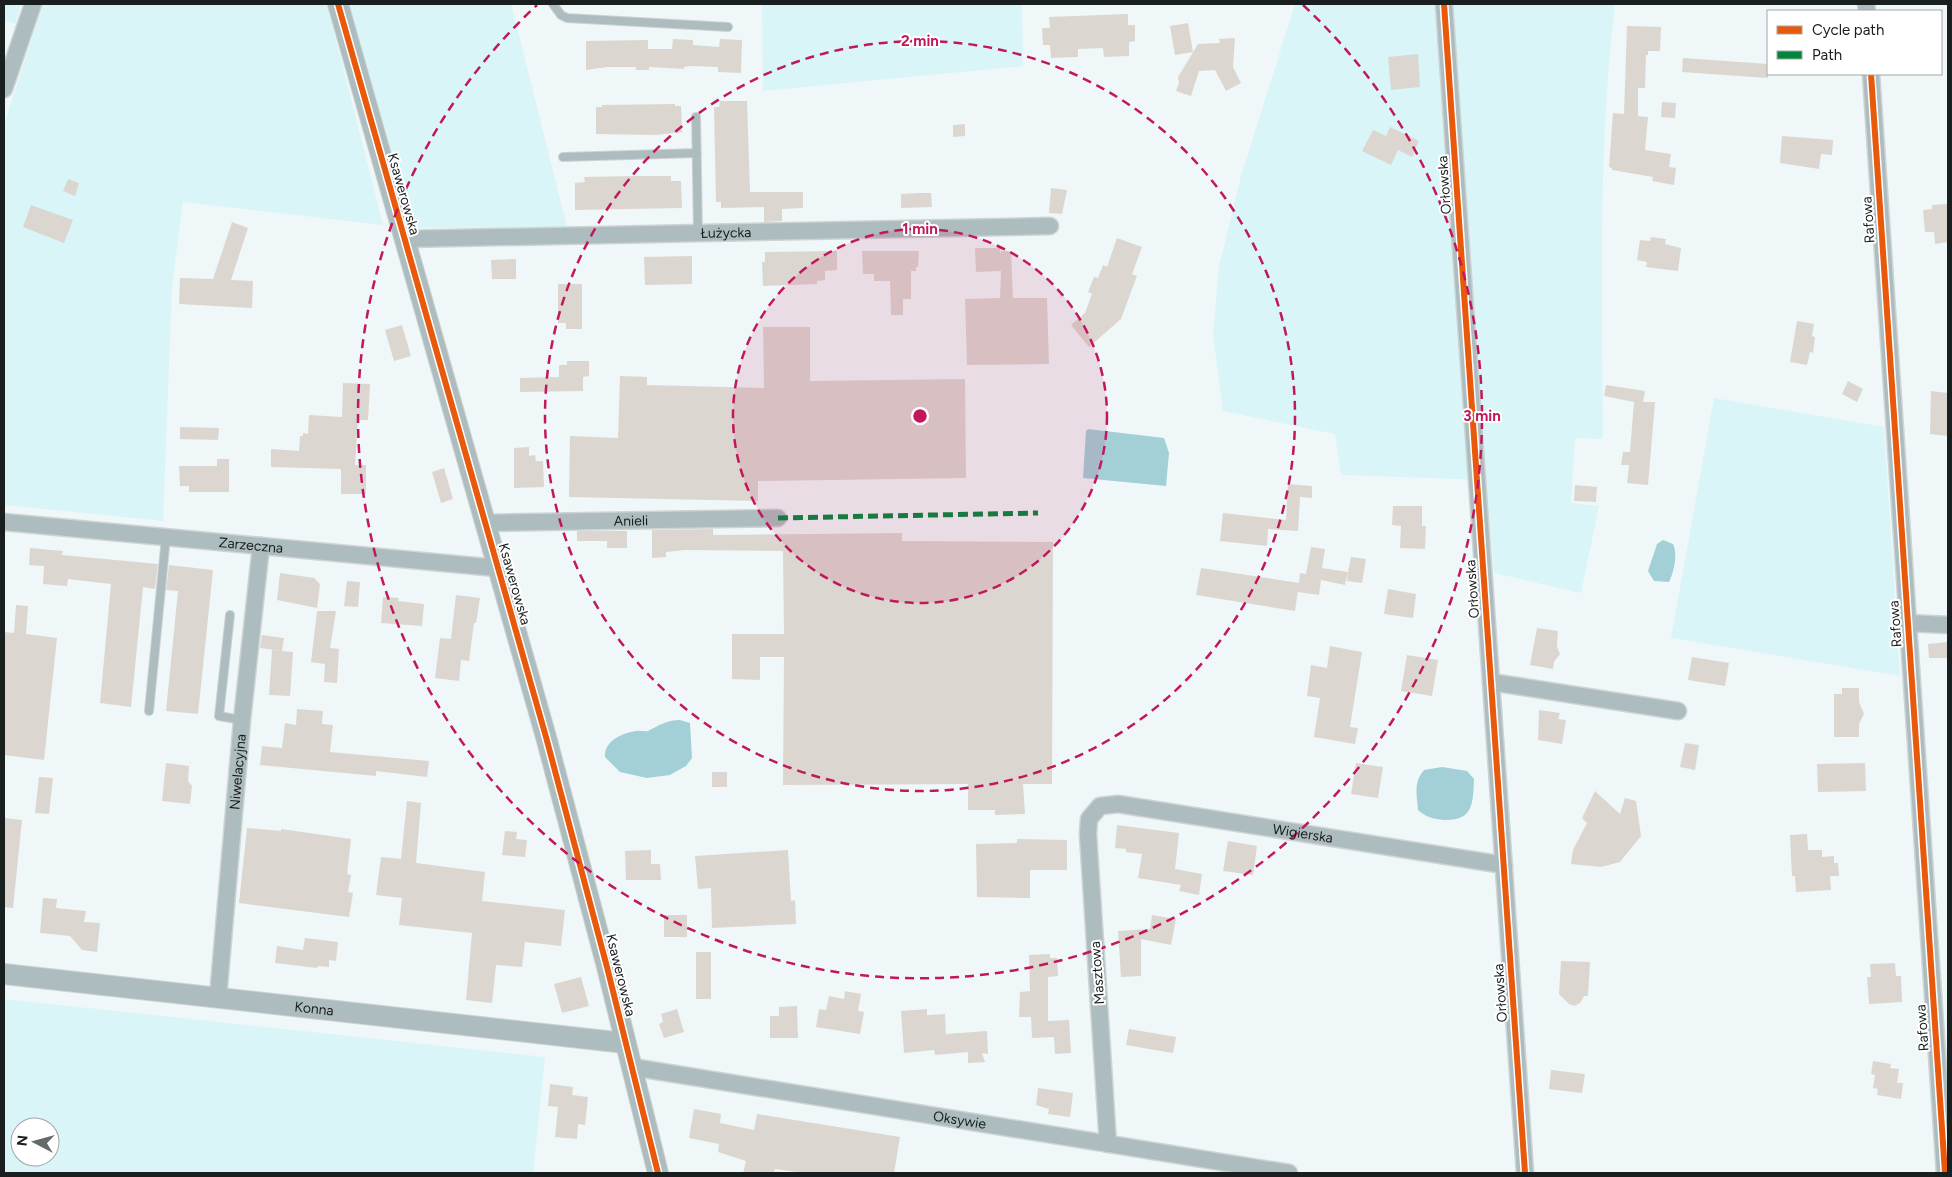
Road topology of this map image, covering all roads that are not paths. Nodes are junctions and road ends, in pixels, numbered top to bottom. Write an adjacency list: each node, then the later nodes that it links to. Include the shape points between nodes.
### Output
1 (33, 4): 7 (street)
2 (338, 4): 13 (street, Ksawerowska)
3 (553, 4): 5 (lane, via 561,16 567,18)
4 (1444, 4): 23 (street, Orłowska)
5 (728, 28)
6 (1871, 75): 21 (street, Rafowa)
7 (4, 89)
8 (696, 118): 9 (lane)
9 (696, 153): 10 (lane); 12 (lane)
10 (564, 157)
11 (1050, 226): 12 (street, Łużycka)
12 (698, 233): 13 (street, Łużycka)
13 (404, 239): 16 (street, Ksawerowska)
14 (778, 518): 16 (street, Anieli)
15 (4, 522): 17 (street, Zarzeczna)
16 (485, 523): 19 (street, Ksawerowska)
17 (166, 537): 18 (street, Zarzeczna); 24 (lane)
18 (260, 546): 19 (street, Zarzeczna); 26 (street, Niwelacyjna)
19 (497, 568): 31 (street, Ksawerowska, via 549,747)
20 (230, 615): 26 (lane, via 219,716)
21 (1908, 623): 22 (street); 37 (street, Rafowa)
22 (1948, 625)
23 (1491, 682): 25 (street); 28 (street, Orłowska)
24 (149, 711)
25 (1678, 711)
26 (242, 720): 30 (street, Niwelacyjna)
27 (1100, 806): 28 (street, Wigierska, via 1118,804); 33 (street, Masztowa, via 1089,819 1088,834)
28 (1504, 865): 36 (street, Orłowska)
29 (4, 974): 30 (street, Konna)
30 (218, 997): 31 (street, Konna)
31 (625, 1043): 32 (street, Ksawerowska)
32 (632, 1067): 33 (street, Oksywie); 34 (street, Ksawerowska)
33 (1108, 1144): 35 (street, Oksywie)
34 (658, 1173)
35 (1289, 1173)
36 (1526, 1173)
37 (1945, 1173)

